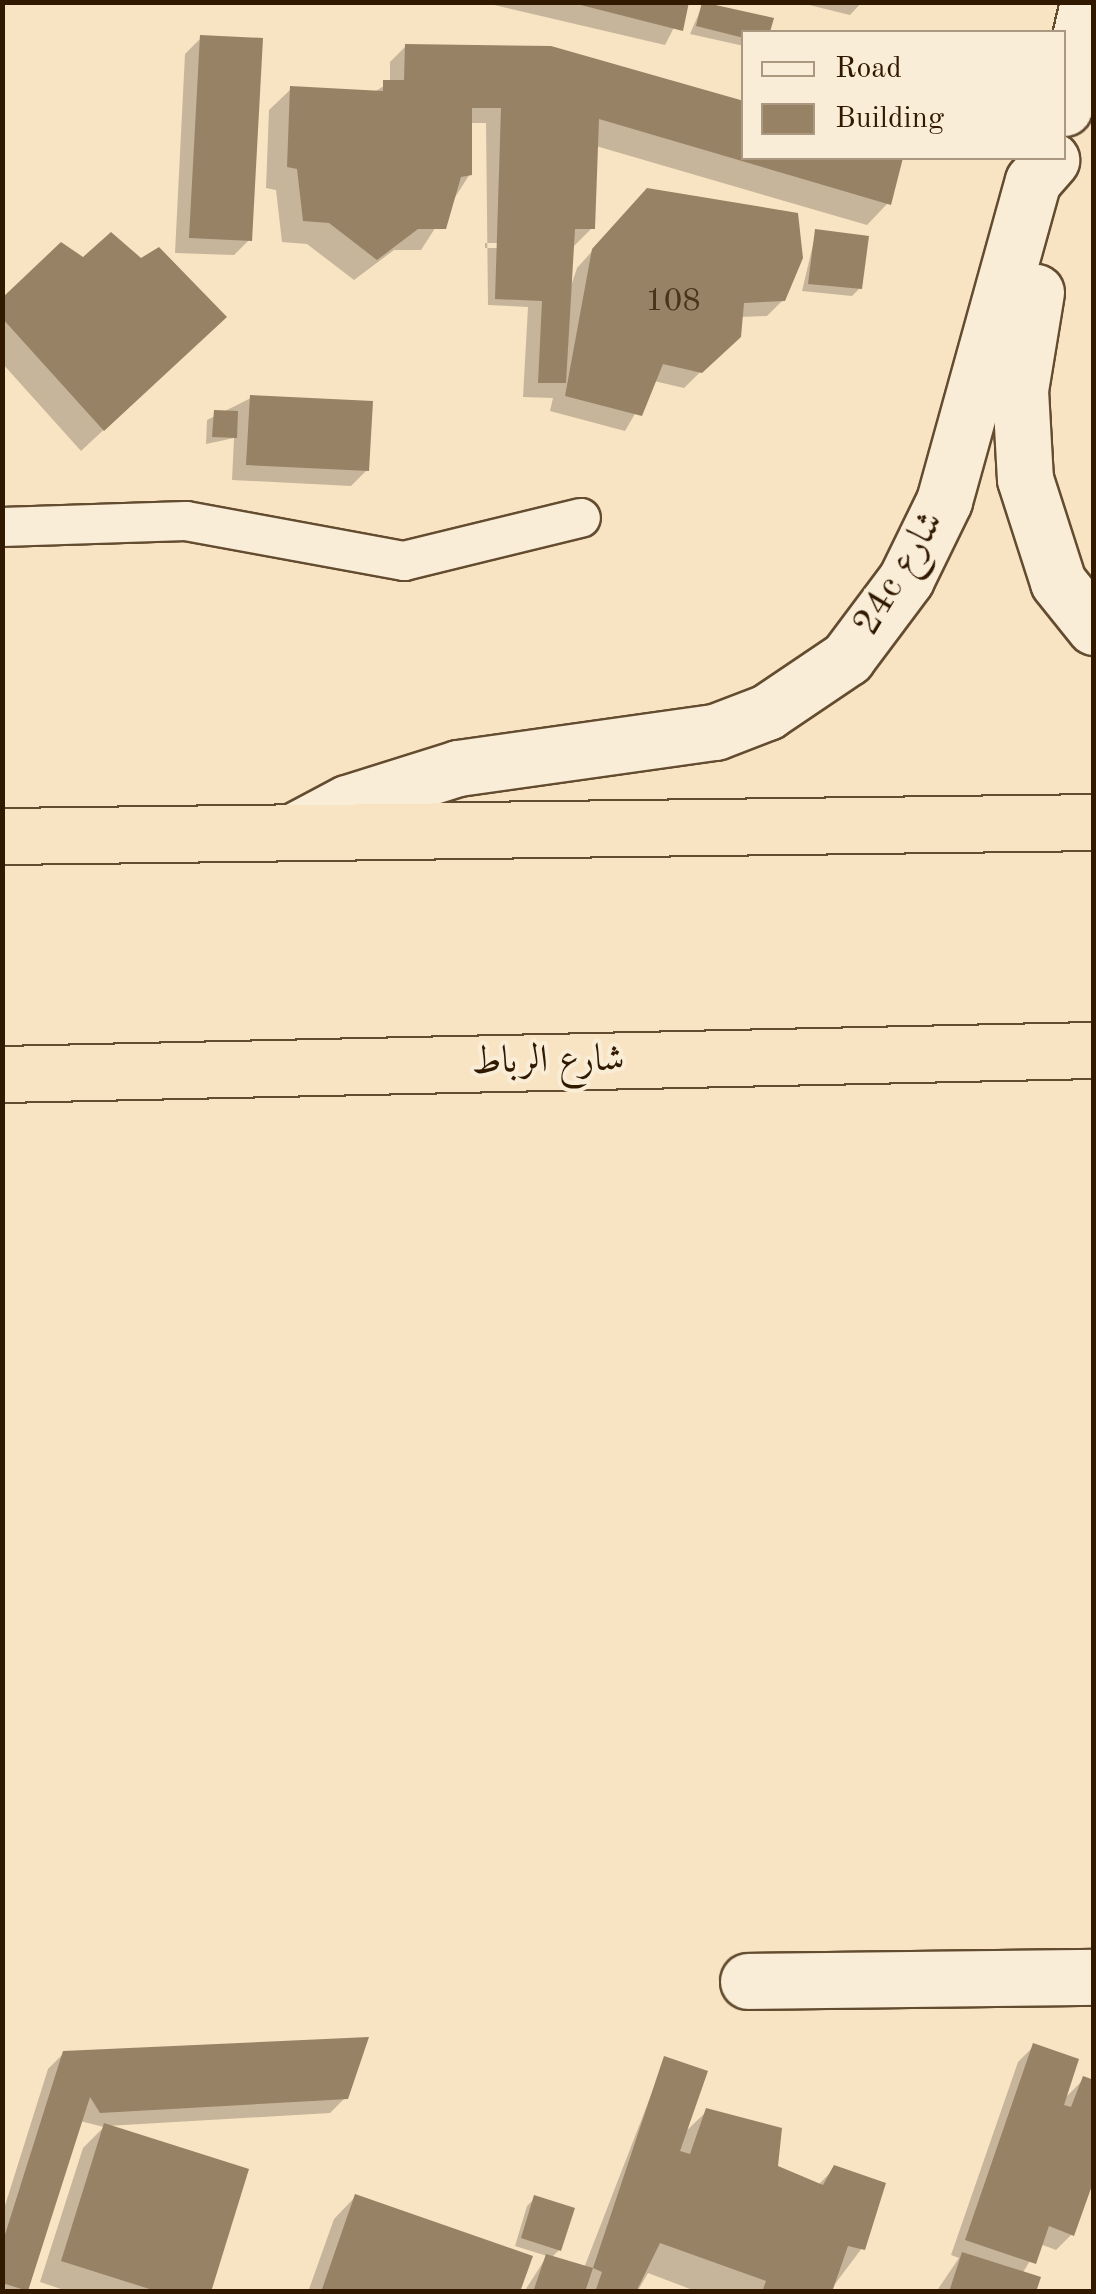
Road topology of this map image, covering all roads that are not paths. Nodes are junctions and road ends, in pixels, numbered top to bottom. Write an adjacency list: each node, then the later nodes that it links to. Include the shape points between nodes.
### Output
1 (1088, 2): 2 (street)
2 (1066, 99)
3 (1050, 160): 9 (street, 24c شارع, via 1033,181 944,502 898,592 847,658 767,712 715,732 458,768 347,803)
4 (1051, 160): 7 (street, 24c شارع, via 1056,185 1020,390 1025,479 1058,582)
5 (581, 518): 6 (lane, via 404,561 186,521)
6 (2, 527)
7 (1094, 627)
8 (1094, 822): 9 (highway)
9 (296, 830): 10 (highway)
10 (2, 836)
11 (1094, 1050): 12 (highway, شارع الرباط)
12 (2, 1074)
13 (1094, 1978): 14 (street)
14 (748, 1981)

